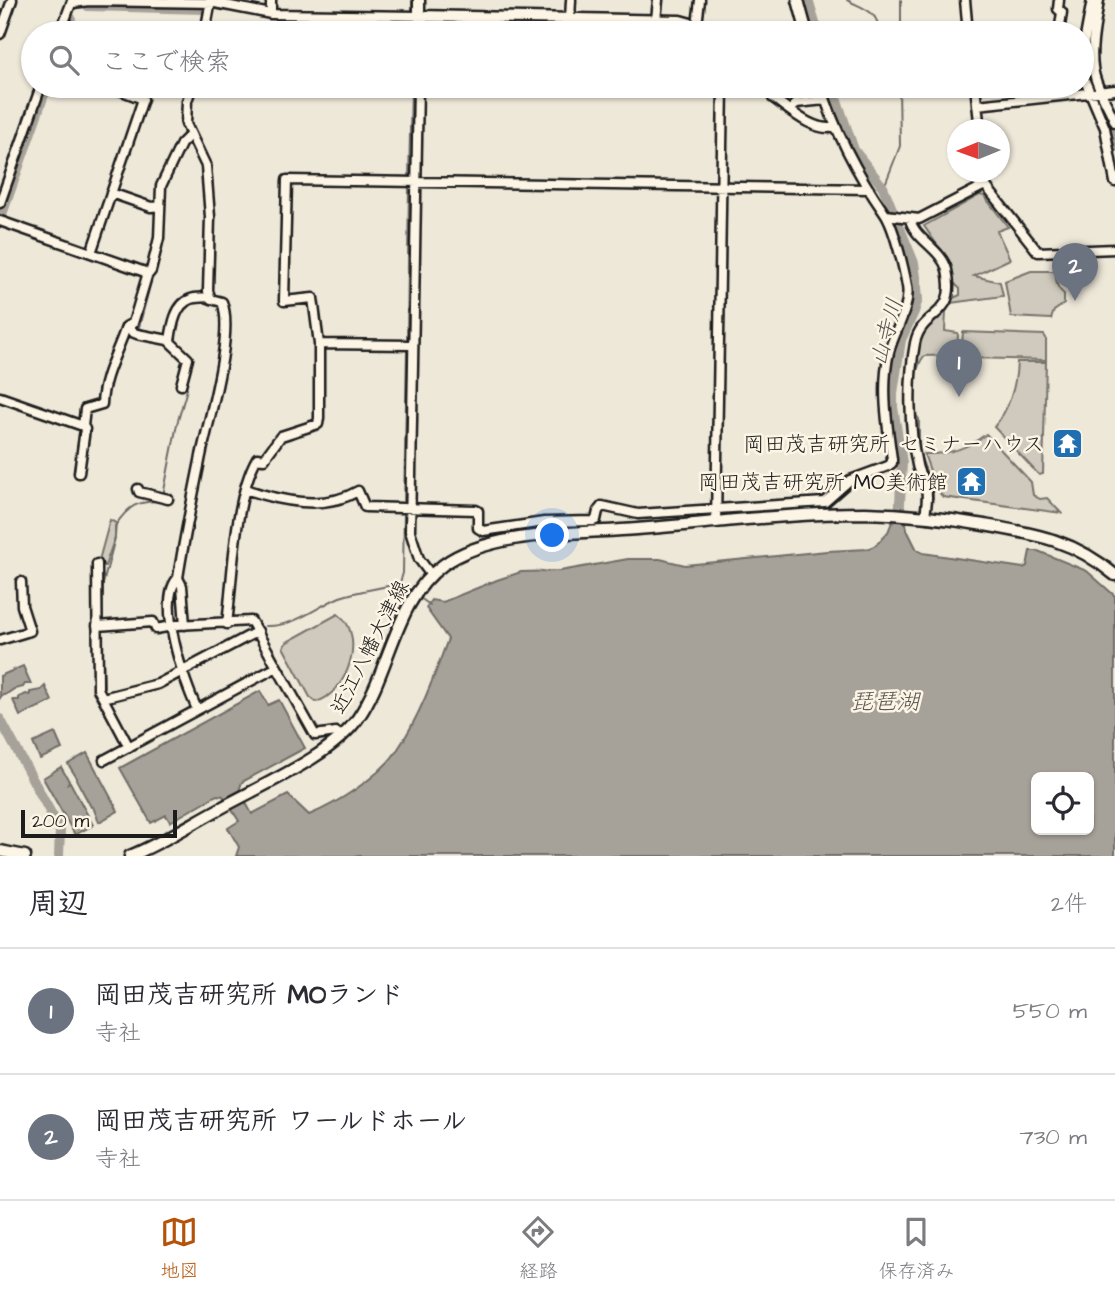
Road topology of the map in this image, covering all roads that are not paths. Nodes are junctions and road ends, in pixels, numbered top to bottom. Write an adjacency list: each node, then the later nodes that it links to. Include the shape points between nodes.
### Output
1 (12, 0): 28 (street)
2 (271, 0): 14 (street)
3 (419, 0): 15 (main road)
4 (571, 0): 17 (street)
5 (658, 0): 18 (street)
6 (700, 0): 23 (street)
7 (798, 0): 24 (main road)
8 (965, 0): 25 (street)
9 (1059, 0): 26 (street)
10 (1092, 0): 16 (street)
11 (1099, 0): 16 (street)
12 (211, 1): 13 (street); 14 (street); 20 (street)
13 (73, 2): 19 (street)
14 (271, 14): 15 (street)
15 (419, 16): 17 (main road); 21 (street)
16 (1093, 16): 27 (street)
17 (570, 19): 18 (main road)
18 (656, 20): 22 (main road)
19 (65, 21)
20 (207, 21)
21 (419, 21)
22 (680, 21)
23 (697, 21)
24 (804, 21)
25 (967, 21)
26 (1061, 21)
27 (1093, 21)
28 (0, 34)
29 (1094, 71): 31 (street)
30 (1115, 90): 31 (street)
31 (1096, 92): 44 (street); 49 (street)
32 (37, 98): 54 (street)
33 (140, 98): 53 (street)
34 (189, 98): 46 (street, via 186,113)
35 (417, 98): 47 (street)
36 (723, 98): 51 (street)
37 (773, 98): 42 (street)
38 (976, 98): 41 (street)
39 (1018, 98): 41 (street)
40 (825, 100): 42 (street, via 796,103); 45 (street)
41 (977, 105): 43 (street)
42 (791, 110): 45 (street, via 814,124)
43 (979, 119)
44 (1115, 122)
45 (835, 127): 52 (street)
46 (190, 135): 55 (street, via 160,186); 62 (street, via 206,166)
47 (411, 181): 51 (street); 65 (street, via 287,180 284,301 313,298); 66 (street)
48 (985, 182): 50 (street)
49 (1115, 182)
50 (985, 185): 57 (street, via 919,219); 59 (street, via 1038,252)
51 (722, 187): 52 (street); 75 (street)
52 (869, 189): 56 (street)
53 (111, 193): 55 (street); 60 (street)
54 (0, 203)
55 (159, 206): 61 (street, via 159,238)
56 (888, 215): 57 (street); 75 (street, via 907,288 886,375 892,463 850,480 825,502)
57 (906, 218): 76 (street, via 943,260 949,291 942,310 915,341 911,410 917,468 926,487)
58 (1, 221): 60 (street)
59 (1115, 249)
60 (91, 253): 61 (street)
61 (147, 276): 63 (street)
62 (209, 297): 64 (street, via 190,299 183,306 173,320); 81 (street, via 222,302 225,310 225,342)
63 (130, 326): 64 (street, via 137,334); 69 (street, via 103,383 103,406 85,409)
64 (170, 341): 67 (street, via 188,359)
65 (319, 344): 66 (street); 72 (street, via 318,424 281,436 264,459 257,458)
66 (409, 345): 74 (street)
67 (181, 385)
68 (0, 397): 69 (street)
69 (83, 426): 70 (street)
70 (79, 473)
71 (138, 489): 73 (street)
72 (245, 489): 74 (street, via 284,501 339,500 358,491 365,507); 83 (street)
73 (168, 499)
74 (406, 509): 75 (street, via 475,510 478,528 483,531 593,521 602,506 639,514); 79 (street, via 414,546)
75 (716, 509): 77 (street)
76 (925, 517): 77 (main road, 近江八幡大津線, via 838,514); 80 (main road, 近江八幡大津線, via 1052,538)
77 (716, 523): 79 (main road, 近江八幡大津線, via 504,541 462,554)
78 (97, 564): 85 (street)
79 (431, 575): 93 (main road, 近江八幡大津線, via 416,594 367,703)
80 (1115, 575)
81 (178, 578): 84 (street); 86 (street, via 170,589)
82 (20, 582): 88 (street, via 30,631)
83 (227, 624): 84 (street); 87 (street, via 251,621)
84 (185, 625): 86 (street)
85 (97, 626): 86 (street, via 153,622 156,629); 91 (street, via 98,689)
86 (172, 626): 90 (street)
87 (258, 631): 89 (street); 90 (street)
88 (0, 640)
89 (277, 667): 92 (street); 93 (street, via 315,735 335,732)
90 (181, 673): 91 (street); 92 (street)
91 (103, 698): 94 (street)
92 (197, 709): 94 (street)
93 (342, 737): 98 (main road, 近江八幡大津線)
94 (129, 747): 95 (street)
95 (104, 760)
96 (0, 852): 97 (main road)
97 (25, 856)
98 (130, 856)

